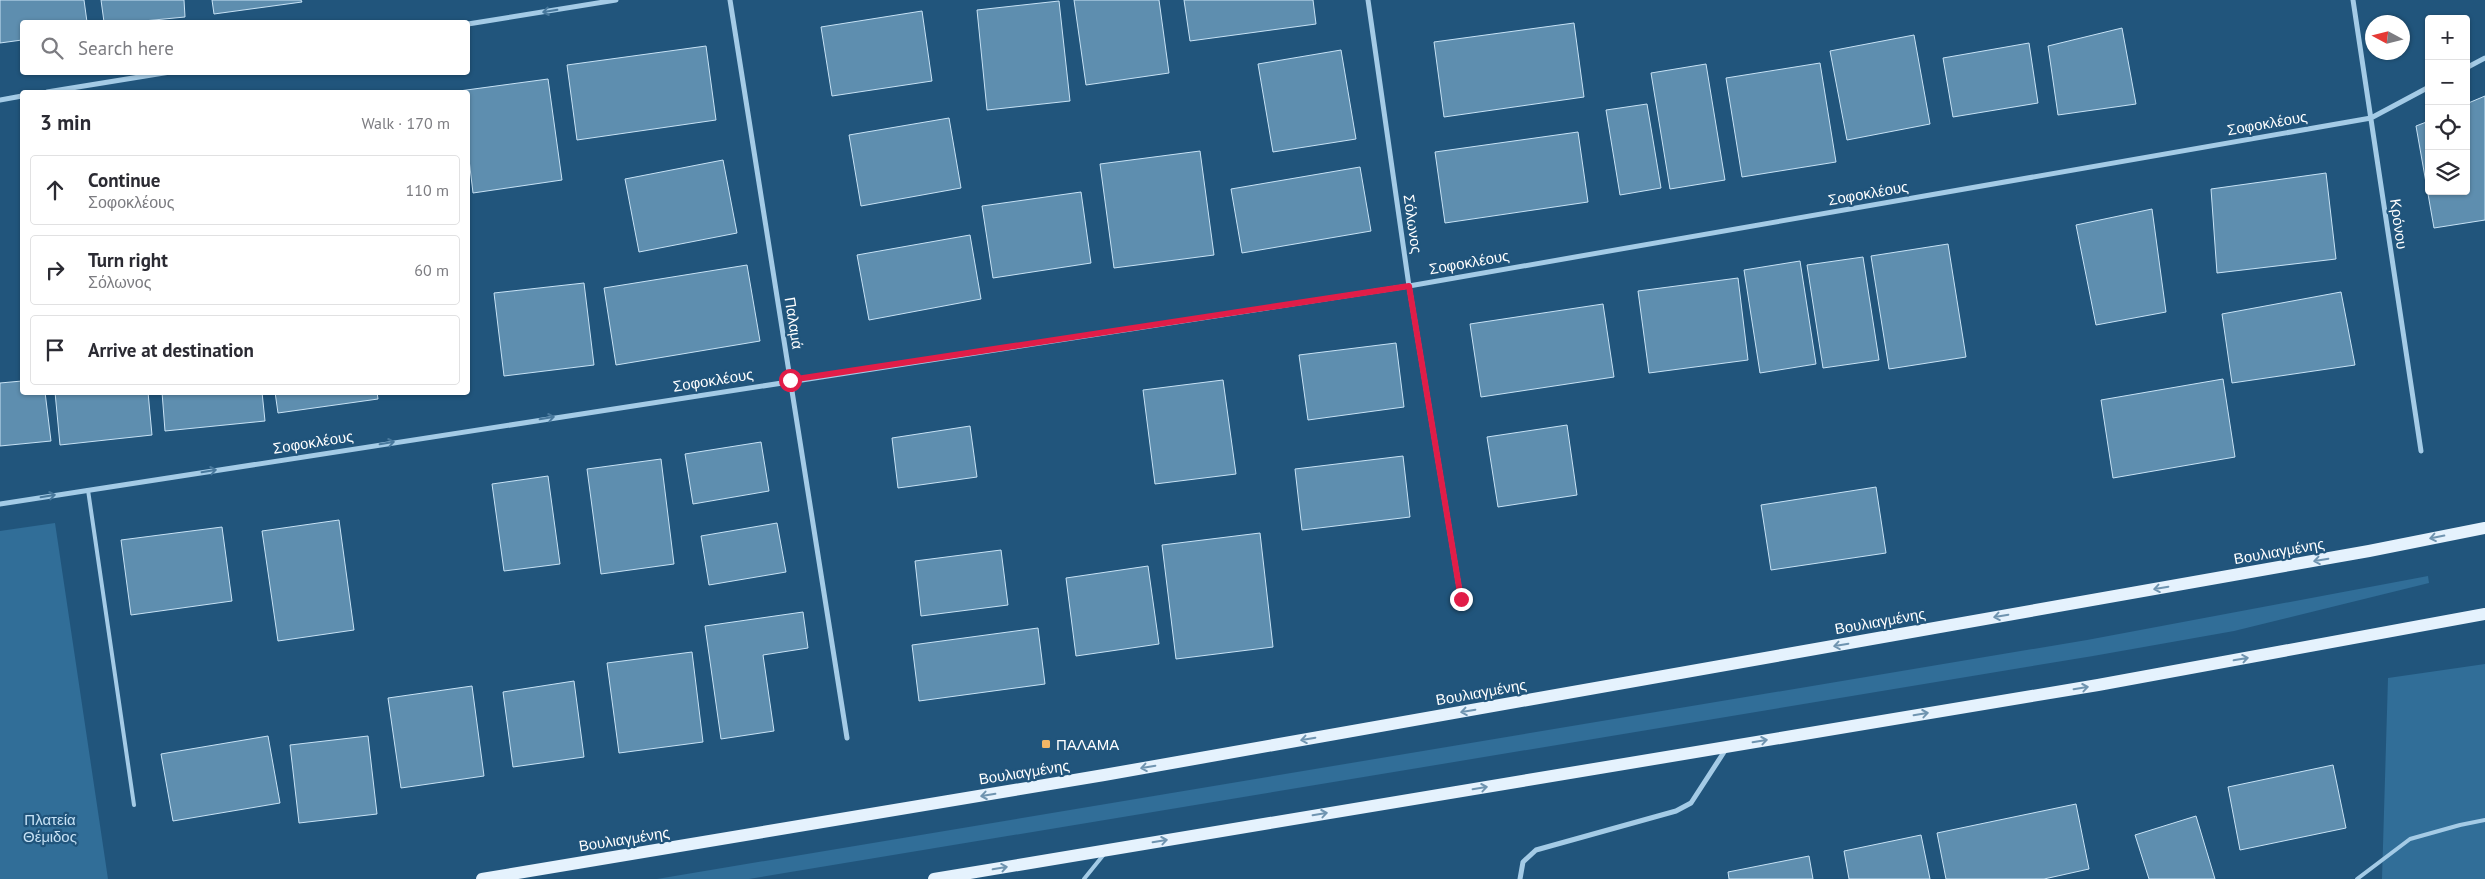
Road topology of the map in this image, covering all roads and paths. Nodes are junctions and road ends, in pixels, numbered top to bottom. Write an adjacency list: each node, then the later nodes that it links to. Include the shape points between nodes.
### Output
1 (616, 0): 5 (street, one-way to 5)
2 (730, 0): 15 (street, Παλαμά)
3 (1368, 0): 14 (street, Σόλωνος)
4 (2353, 0): 13 (street, Κρόνου)
5 (470, 24)
6 (2485, 58): 7 (street)
7 (2470, 66)
8 (152, 75): 10 (street)
9 (2425, 89): 13 (street, Σοφοκλέους)
10 (59, 90)
11 (20, 96): 12 (street)
12 (0, 100)
13 (2371, 118): 14 (street, Σοφοκλέους); 16 (street, Κρόνου)
14 (1409, 286): 15 (street, Σοφοκλέους); 20 (street, Σόλωνος)
15 (790, 380): 17 (street, Σοφοκλέους, one-way to 15); 22 (street, Παλαμά)
16 (2420, 451)
17 (88, 490): 18 (street, Σοφοκλέους, one-way to 17); 24 (lane)
18 (0, 504)
19 (2485, 528): 28 (main road, Βουλιαγμένης, one-way to 28, via 1143,768)
20 (1461, 599)
21 (2485, 614): 23 (main road, one-way to 21, via 2098,685)
22 (847, 738)
23 (1728, 746): 26 (main road, one-way to 23); 27 (street, via 1691,803 1676,811 1536,850 1523,862)
24 (134, 805)
25 (2485, 820): 31 (lane, via 2410,839)
26 (1107, 850): 29 (main road, one-way to 26); 30 (lane)
27 (1520, 878)
28 (482, 879)
29 (934, 879)
30 (1084, 879)
31 (2357, 879)

